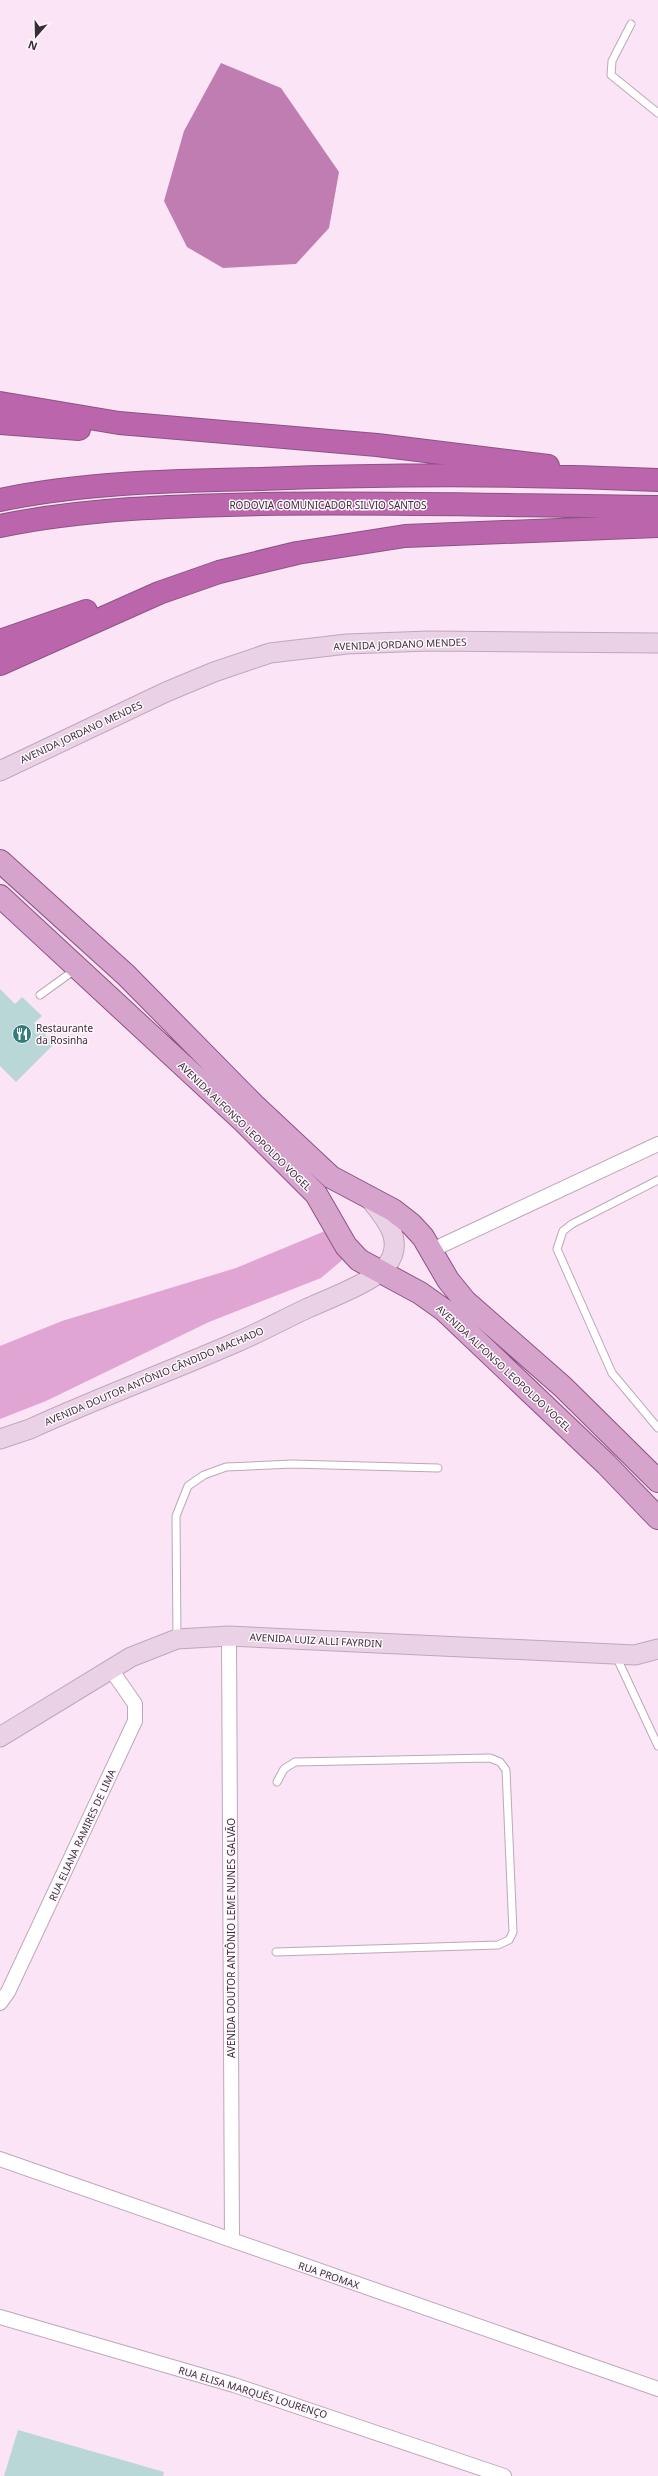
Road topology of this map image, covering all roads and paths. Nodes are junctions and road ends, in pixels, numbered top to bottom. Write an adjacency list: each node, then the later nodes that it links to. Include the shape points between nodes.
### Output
1 (631, 24): 2 (lane, via 612,61 611,75)
2 (658, 113)
3 (0, 403): 5 (highway)
4 (0, 422): 5 (highway, via 96,429)
5 (119, 423): 6 (highway, via 479,456 551,466)
6 (598, 477): 7 (highway); 8 (highway, via 339,476 172,481 94,487)
7 (658, 480)
8 (0, 500)
9 (658, 507): 10 (highway, RODOVIA COMUNICADOR SILVIO SANTOS, via 351,503 158,506)
10 (0, 526)
11 (658, 526): 12 (highway, via 405,536 297,553 219,572)
12 (158, 593): 13 (highway, via 110,603); 15 (highway)
13 (0, 641)
14 (658, 643): 16 (street, AVENIDA JORDANO MENDES, via 429,641 347,644 270,653 166,692)
15 (0, 664)
16 (0, 771)
17 (0, 861): 23 (main road, via 126,975 254,1105 331,1177)
18 (0, 896): 19 (main road, AVENIDA ALFONSO LEOPOLDO VOGEL)
19 (77, 968): 20 (lane); 25 (main road, AVENIDA ALFONSO LEOPOLDO VOGEL, via 243,1121 316,1194 346,1246 359,1260)
20 (40, 995)
21 (658, 1144): 24 (street)
22 (658, 1180): 26 (lane, via 572,1224 563,1231 557,1249 612,1372)
23 (369, 1198): 24 (main road, via 393,1210 411,1224); 25 (street, AVENIDA DOUTOR ANTÔNIO CÂNDIDO MACHADO, via 390,1224 393,1234 394,1250 387,1265)
24 (432, 1250): 29 (main road, via 448,1280 465,1301 563,1387)
25 (379, 1272): 27 (street, AVENIDA DOUTOR ANTÔNIO CÂNDIDO MACHADO, via 238,1342 30,1429); 30 (main road, AVENIDA ALFONSO LEOPOLDO VOGEL, via 420,1293 444,1310 606,1464)
26 (658, 1428)
27 (0, 1439)
28 (438, 1468): 32 (lane, via 292,1464 226,1467 204,1475 188,1486 176,1516)
29 (658, 1481)
30 (658, 1518)
31 (229, 1636): 32 (street, AVENIDA LUIZ ALLI FAYRDIN); 34 (street, AVENIDA LUIZ ALLI FAYRDIN); 42 (street, AVENIDA DOUTOR ANTÔNIO LEME NUNES GALVÃO)
32 (177, 1639): 35 (street, AVENIDA LUIZ ALLI FAYRDIN, via 131,1656)
33 (658, 1649): 34 (street, AVENIDA LUIZ ALLI FAYRDIN, via 635,1655)
34 (615, 1654): 37 (lane)
35 (110, 1668): 36 (street, AVENIDA LUIZ ALLI FAYRDIN); 40 (street, RUA ELIANA RAMIRES DE LIMA, via 135,1704 135,1721 8,1992)
36 (0, 1737)
37 (658, 1746)
38 (277, 1782): 39 (lane, via 284,1769 295,1762 490,1758 500,1762 506,1770 513,1932 509,1940 498,1945)
39 (276, 1952)
40 (0, 2003)
41 (0, 2159): 42 (street, RUA PROMAX)
42 (232, 2240): 44 (street, RUA PROMAX)
43 (0, 2317): 45 (street, RUA ELISA MARQUÊS LOURENÇO, via 234,2385)
44 (658, 2389)
45 (504, 2476)

